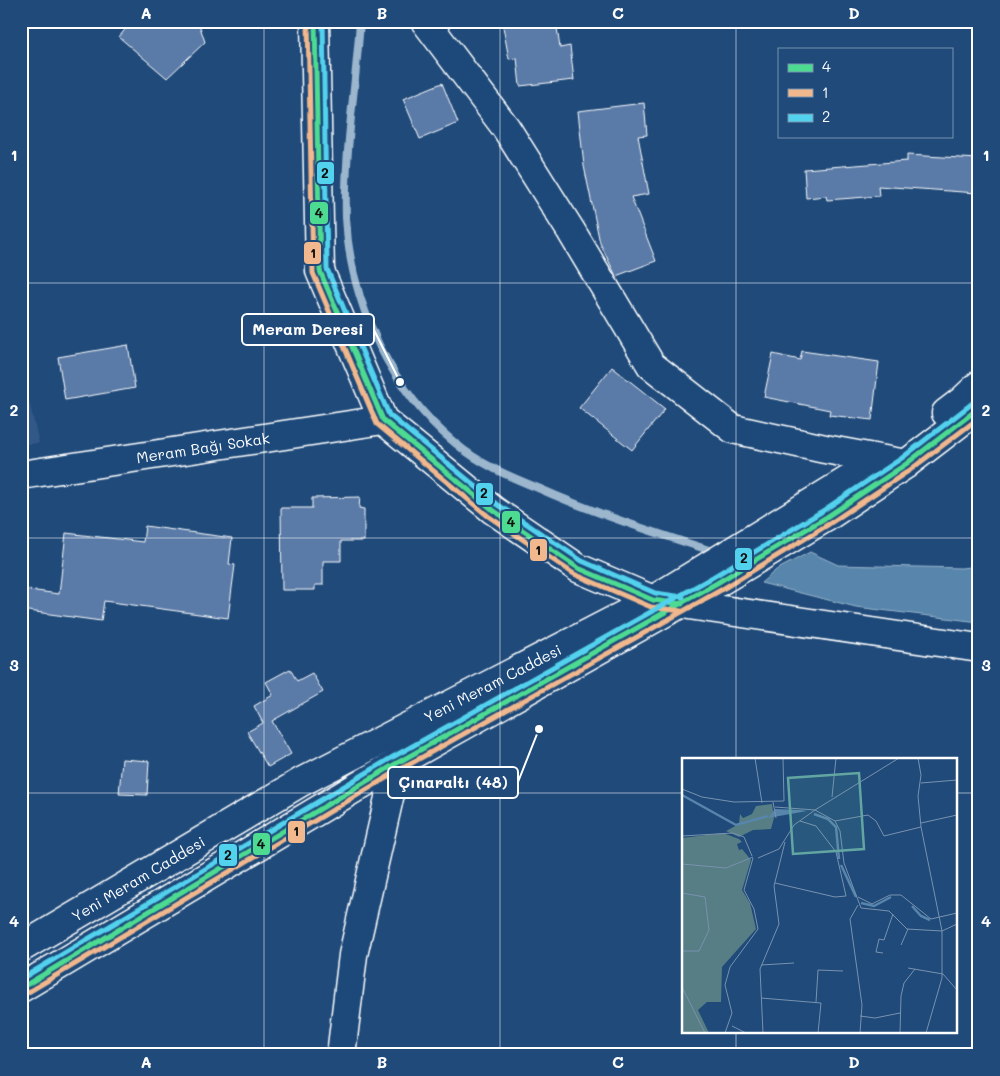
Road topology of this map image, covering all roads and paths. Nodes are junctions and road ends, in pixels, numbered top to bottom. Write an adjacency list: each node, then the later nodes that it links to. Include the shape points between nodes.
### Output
1 (315, 21): 5 (street, via 320,271)
2 (425, 21): 6 (street, via 506,128 651,366 733,429)
3 (979, 385): 6 (street, Yeni Meram Caddesi)
4 (979, 408): 6 (street, Yeni Meram Caddesi)
5 (383, 420): 7 (street, Meram Bağı Sokak); 8 (street, via 493,510 578,568)
6 (894, 461): 8 (street, Yeni Meram Caddesi); 9 (street, Yeni Meram Caddesi, via 825,518)
7 (21, 475)
8 (653, 600): 9 (street); 12 (street, Yeni Meram Caddesi, via 301,782)
9 (682, 604): 10 (street); 11 (street, Yeni Meram Caddesi)
10 (979, 648)
11 (397, 762): 13 (street, Yeni Meram Caddesi); 14 (street, via 354,955)
12 (21, 948)
13 (21, 988)
14 (341, 1055)

